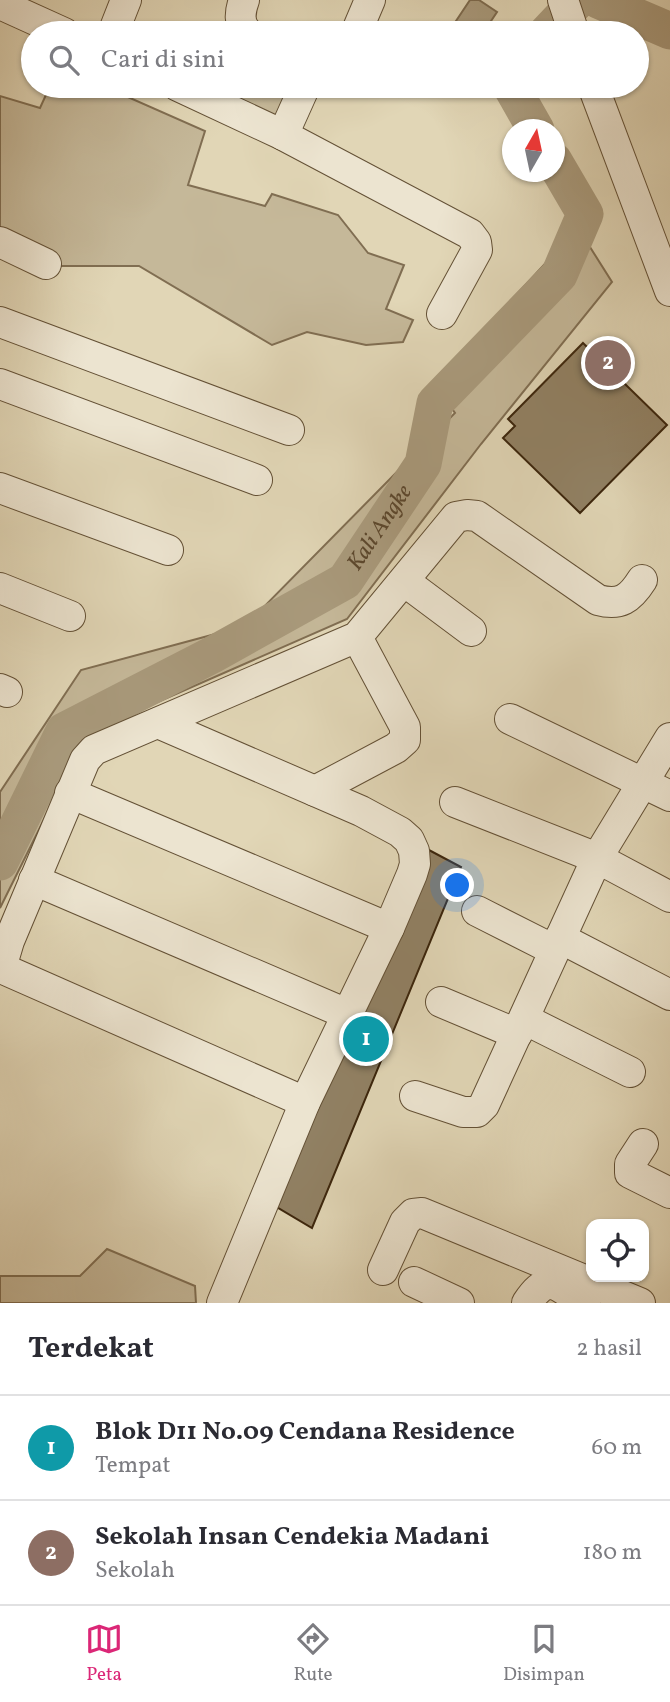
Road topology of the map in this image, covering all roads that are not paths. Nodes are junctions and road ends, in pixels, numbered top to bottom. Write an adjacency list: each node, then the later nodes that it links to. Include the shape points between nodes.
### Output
1 (125, 0): 7 (street)
2 (244, 0): 8 (street)
3 (370, 0): 9 (street)
4 (564, 0): 10 (street)
5 (0, 4): 6 (street)
6 (38, 21)
7 (117, 21)
8 (241, 21)
9 (361, 21)
10 (570, 21)
11 (204, 98): 14 (street)
12 (300, 98): 14 (street)
13 (598, 98): 17 (street)
14 (284, 135): 18 (street, via 470,233 477,250)
15 (0, 242): 16 (street)
16 (46, 264)
17 (670, 291)
18 (442, 314)
19 (0, 322): 21 (street)
20 (0, 384): 22 (street)
21 (289, 430)
22 (257, 480)
23 (0, 488): 24 (street)
24 (168, 550)
25 (642, 580): 26 (street, via 624,602 598,600 477,516 467,514 456,517)
26 (404, 581): 29 (street); 30 (street)
27 (0, 588): 28 (street)
28 (70, 616)
29 (471, 631)
30 (357, 637): 32 (street); 35 (street, via 405,727 405,740)
31 (510, 719): 34 (street)
32 (158, 723): 35 (street); 36 (street, via 94,750)
33 (670, 738): 34 (street)
34 (643, 781): 37 (street); 39 (street)
35 (315, 791): 43 (street, via 361,811 409,840 415,864)
36 (70, 793): 40 (street); 43 (street)
37 (670, 796)
38 (455, 802): 39 (street)
39 (597, 858): 41 (street); 44 (street)
40 (34, 880): 45 (street); 48 (street)
41 (670, 897)
42 (477, 911): 44 (street)
43 (389, 928): 48 (street)
44 (557, 944): 46 (street); 49 (street)
45 (3, 957): 52 (street)
46 (670, 995)
47 (442, 1002): 49 (street)
48 (347, 1014): 52 (street)
49 (520, 1027): 50 (street); 51 (street, via 491,1095 477,1112)
50 (630, 1072)
51 (415, 1096)
52 (305, 1102): 57 (street)
53 (643, 1144): 54 (street, via 630,1164 630,1173)
54 (670, 1193)
55 (383, 1270): 61 (street, via 405,1222 422,1213)
56 (414, 1282): 58 (street)
57 (222, 1303)
58 (459, 1303)
59 (527, 1303): 60 (street, via 539,1286 548,1283)
60 (585, 1303)
61 (640, 1303)

